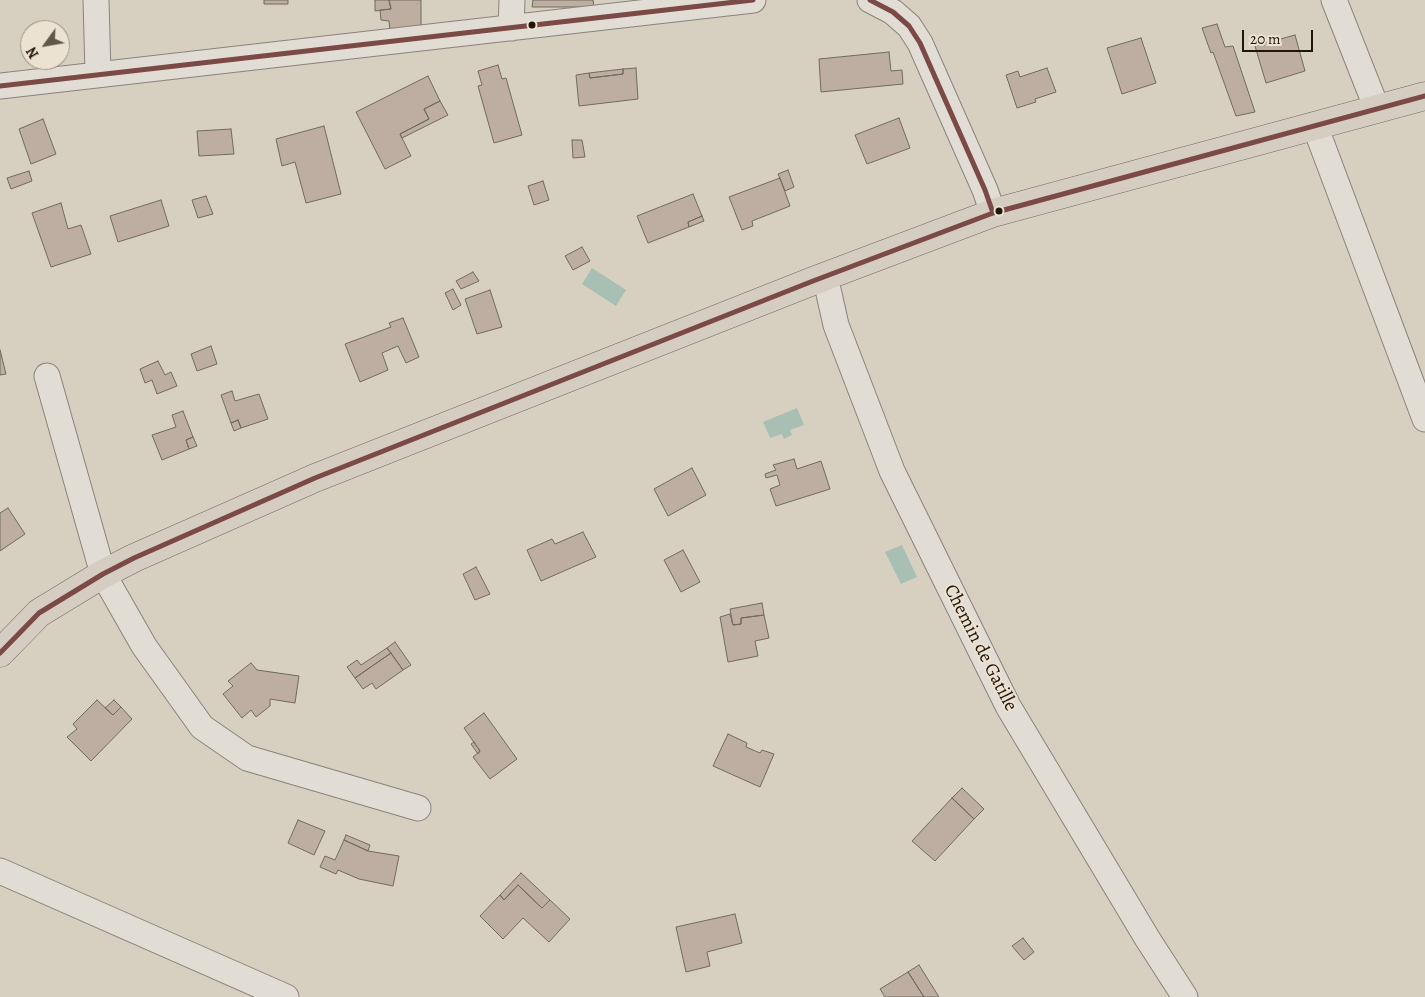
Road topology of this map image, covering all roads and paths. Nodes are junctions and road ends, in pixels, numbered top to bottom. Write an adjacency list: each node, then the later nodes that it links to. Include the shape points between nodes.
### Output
1 (96, 0): 7 (street)
2 (512, 0): 6 (street)
3 (753, 0): 6 (street)
4 (870, 0): 12 (street, via 893,12 909,26 920,43)
5 (1334, 0): 10 (street)
6 (511, 28): 7 (street)
7 (98, 74): 8 (street)
8 (0, 86)
9 (1425, 96): 10 (main road)
10 (1377, 109): 11 (main road)
11 (1315, 126): 12 (main road); 15 (street)
12 (993, 213): 13 (main road)
13 (825, 276): 16 (main road, via 315,478); 21 (street, Chemin de Gatille, via 836,325 892,471 1008,706)
14 (47, 376): 16 (street)
15 (1425, 419)
16 (103, 574): 17 (main road, via 39,613); 18 (street, via 144,646 202,727 246,758)
17 (0, 653)
18 (418, 808)
19 (0, 871): 20 (street)
20 (286, 997)
21 (1185, 997)

